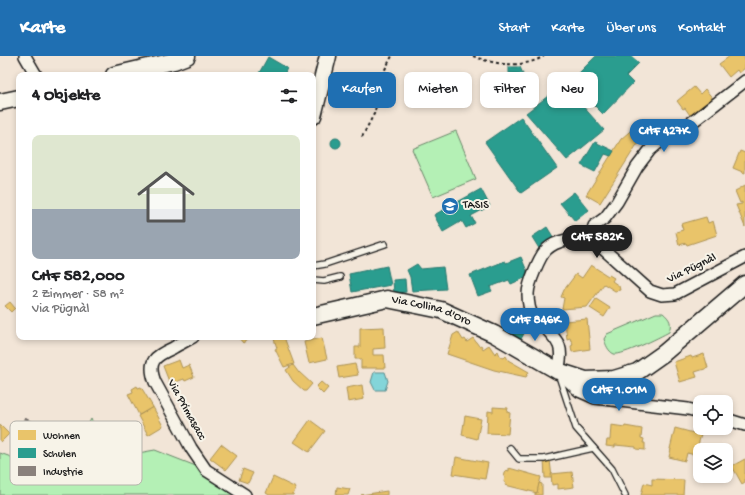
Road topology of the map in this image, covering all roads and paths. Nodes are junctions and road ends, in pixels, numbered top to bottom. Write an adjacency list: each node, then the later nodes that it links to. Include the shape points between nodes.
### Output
1 (25, 56): 7 (street)
2 (187, 56): 8 (street)
3 (328, 56): 12 (street)
4 (392, 56): 13 (path, via 380,79 375,112)
5 (473, 56): 6 (path, via 492,62 522,64 531,63)
6 (544, 56)
7 (34, 72)
8 (126, 72)
9 (745, 81): 14 (street, via 695,120 650,150 617,202 605,218 594,226)
10 (16, 99): 11 (street)
11 (0, 102)
12 (316, 104)
13 (362, 137)
14 (592, 238): 16 (street, Via Pügnàl, via 650,291 662,295 675,294); 23 (street, via 563,240 547,249 536,267 528,293 529,306 534,318 557,340 561,350)
15 (385, 244): 17 (lane)
16 (745, 257)
17 (316, 266)
18 (340, 277): 19 (lane)
19 (316, 280)
20 (745, 284): 23 (street, Via Collina d'Oro, via 664,353 637,372 614,379 586,380)
21 (316, 315): 23 (street, Via Collina d'Oro, via 387,299 441,310 494,334)
22 (187, 340): 29 (street, Via Primasacc, via 155,358 151,373 154,382 206,470)
23 (558, 371): 24 (street, via 579,391 595,398); 28 (lane, via 576,428)
24 (693, 410)
25 (733, 421): 26 (street)
26 (745, 425)
27 (510, 448): 28 (lane, via 519,459 544,459)
28 (594, 448): 30 (lane, via 612,469)
29 (245, 495)
30 (625, 495)

